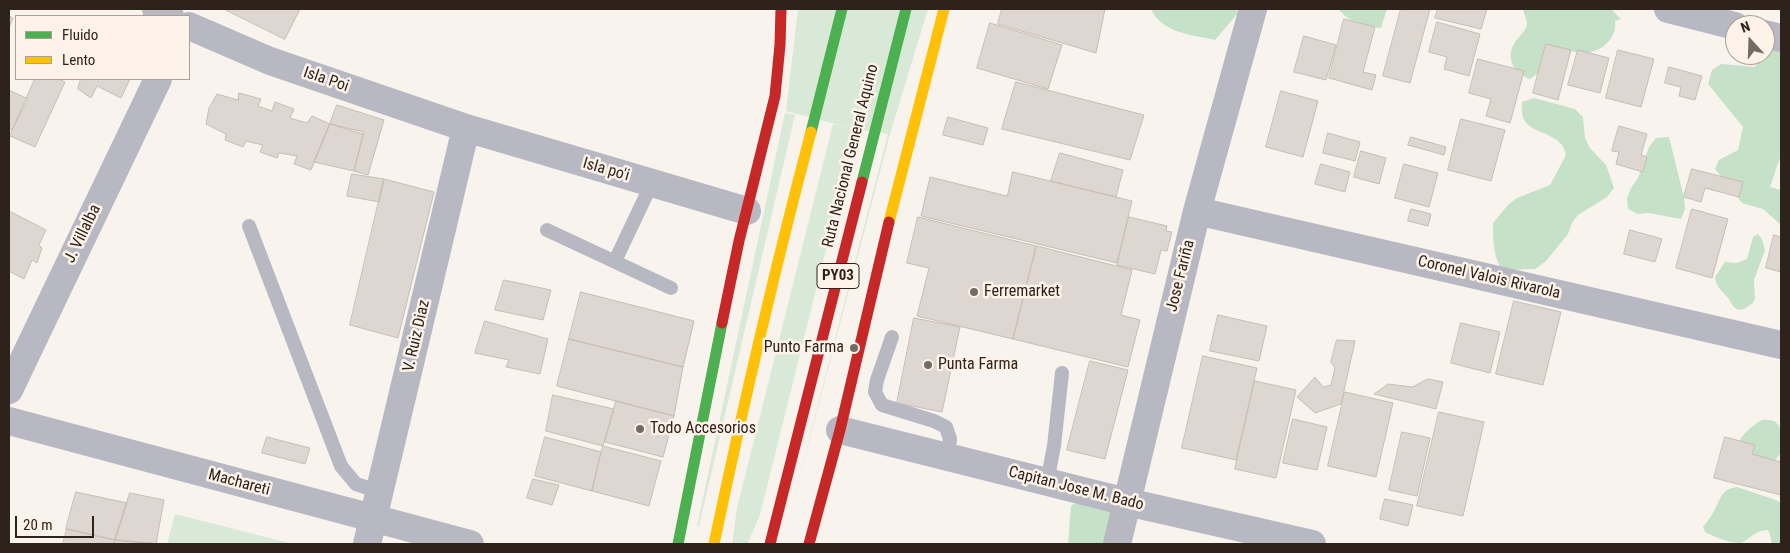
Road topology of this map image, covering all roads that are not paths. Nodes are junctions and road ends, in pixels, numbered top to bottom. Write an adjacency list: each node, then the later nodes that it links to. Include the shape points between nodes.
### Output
1 (156, 9): 8 (street)
2 (781, 9): 14 (highway, via 775,96)
3 (842, 9): 35 (highway, via 783,240)
4 (906, 9): 36 (highway, Ruta Nacional General Aquino / PY03)
5 (944, 9): 23 (highway, PY03)
6 (1253, 9): 15 (street, Jose Fariña)
7 (1668, 9): 9 (street)
8 (168, 15)
9 (1725, 23)
10 (190, 26): 12 (street, Isla Poi, via 270,61)
11 (158, 80): 25 (street, J. Villalba)
12 (466, 128): 13 (street, Isla po'i); 30 (street, V. Ruiz Diaz)
13 (652, 183): 14 (street, Isla po'i); 18 (lane)
14 (747, 211): 34 (highway)
15 (1197, 211): 21 (street, Coronel Valois Rivarola); 31 (street, Jose Fariña)
16 (249, 226): 30 (lane, via 341,466 356,484)
17 (547, 230): 18 (lane)
18 (615, 261): 19 (lane)
19 (671, 288)
20 (892, 337): 24 (lane)
21 (1781, 345)
22 (1062, 373): 29 (lane, via 1054,446)
23 (853, 375): 24 (lane); 27 (highway, PY03)
24 (877, 380): 28 (lane, via 875,392 882,405 946,426 950,439)
25 (9, 390)
26 (9, 421): 32 (street, Machareti)
27 (840, 430): 28 (street, Capitan Jose M. Bado); 37 (highway, PY03)
28 (948, 457): 29 (street, Capitan Jose M. Bado)
29 (1046, 482): 31 (street, Capitan Jose M. Bado)
30 (380, 492): 32 (street, V. Ruiz Diaz)
31 (1127, 502): 38 (street, Jose Fariña); 39 (street, Capitan Jose M. Bado)
32 (370, 532): 33 (street, Machareti)
33 (470, 544)
34 (678, 544)
35 (714, 544)
36 (770, 544)
37 (809, 544)
38 (1117, 544)
39 (1312, 544)

